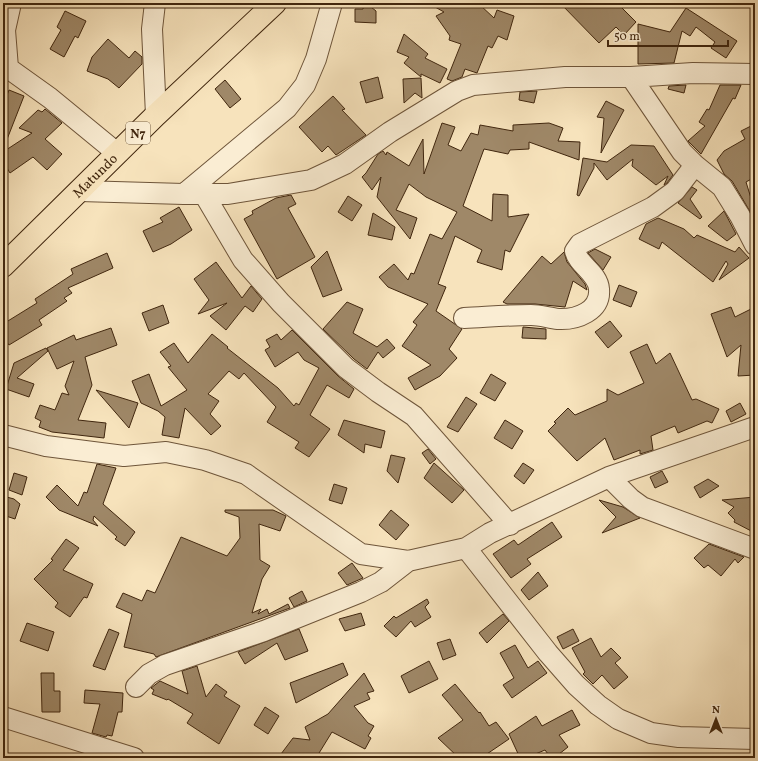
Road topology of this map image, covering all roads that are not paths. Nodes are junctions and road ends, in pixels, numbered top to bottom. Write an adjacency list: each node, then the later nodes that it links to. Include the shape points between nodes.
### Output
1 (11, 3): 5 (street)
2 (155, 3): 9 (street, via 152,29)
3 (275, 3): 9 (main road, Matundo / N7)
4 (332, 3): 13 (street, via 316,59 305,85 287,108)
5 (4, 30): 6 (street)
6 (6, 70): 10 (street, via 50,98)
7 (755, 74): 8 (street)
8 (631, 76): 11 (street, via 682,152); 14 (street, via 565,77 473,85 457,91 397,128 345,164 311,180 228,194)
9 (156, 115): 10 (main road, Matundo / N7)
10 (117, 153): 12 (main road, Matundo / N7)
11 (695, 165): 15 (street, via 722,187); 17 (street, via 675,191 653,207 580,244 575,250 576,256 593,276 599,288 597,302 589,312 579,317 559,319 534,315)
12 (80, 191): 13 (street); 16 (main road, Matundo / N7)
13 (184, 194): 14 (street)
14 (204, 194): 21 (street, via 243,260 281,303 346,368 414,416)
15 (755, 245)
16 (3, 266)
17 (464, 318)
18 (755, 427): 20 (street)
19 (3, 435): 24 (street, via 46,446 124,456 166,452 205,460 246,474 361,554)
20 (609, 477): 21 (street); 23 (street, via 631,499 642,506)
21 (510, 525): 22 (street, via 490,533)
22 (466, 548): 24 (street); 27 (street, via 576,685 618,719 651,733 679,737)
23 (755, 549)
24 (408, 561): 25 (street, via 381,582 361,592 264,631 165,665 149,674)
25 (136, 687)
26 (3, 718): 28 (street)
27 (755, 739)
28 (134, 758)

